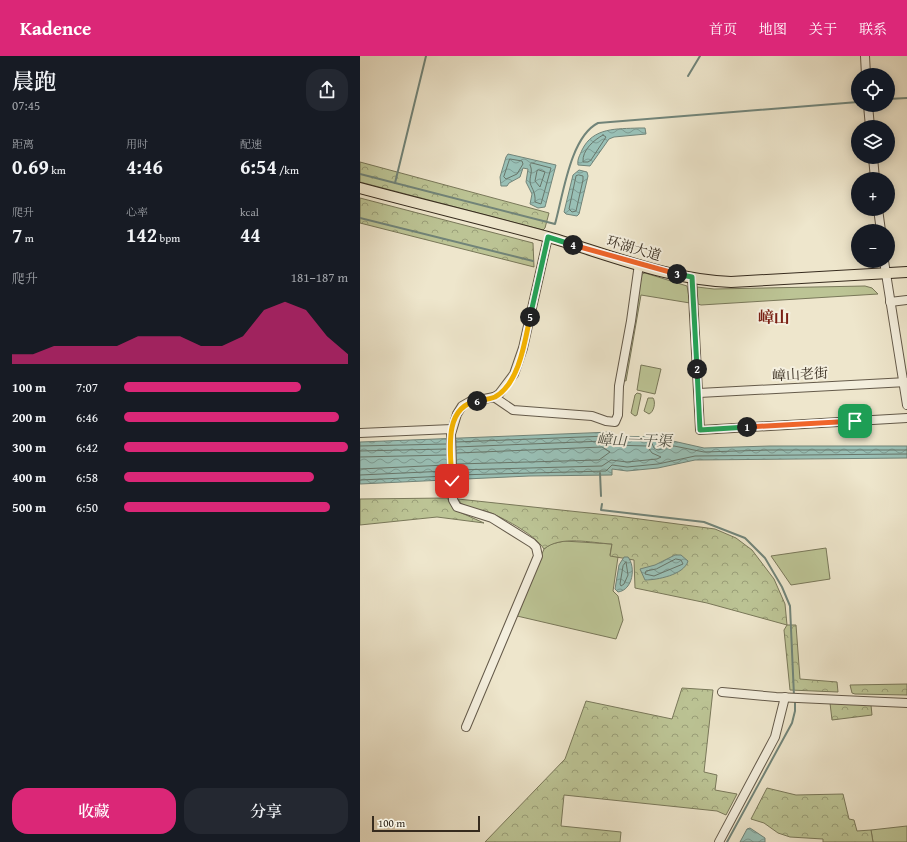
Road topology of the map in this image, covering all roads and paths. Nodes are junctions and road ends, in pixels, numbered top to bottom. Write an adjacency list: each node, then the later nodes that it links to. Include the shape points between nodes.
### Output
1 (865, 56): 2 (street)
2 (866, 68)
3 (360, 188): 4 (main road, 环湖大道)
4 (548, 237): 5 (main road, 环湖大道); 14 (street, via 520,361 508,383)
5 (639, 264): 9 (main road, 环湖大道); 14 (street, via 615,422 592,416 513,410)
6 (885, 268): 8 (street)
7 (907, 272): 8 (main road, 环湖大道)
8 (886, 274): 9 (main road, 环湖大道, via 731,282); 11 (street)
9 (692, 277): 13 (street)
10 (907, 300): 11 (street)
11 (890, 302): 12 (street)
12 (905, 382): 13 (street, 嶂山老街); 15 (street)
13 (699, 393): 16 (street, via 700,430)
14 (494, 397): 17 (street, via 462,406 456,414)
15 (907, 404)
16 (907, 418)
17 (451, 432): 18 (street); 22 (street, via 453,500 457,507 492,518 532,543 538,556)
18 (360, 433)
19 (722, 692): 20 (street)
20 (792, 697): 21 (street); 23 (street, via 775,737)
21 (907, 703)
22 (466, 727)
23 (719, 842)

